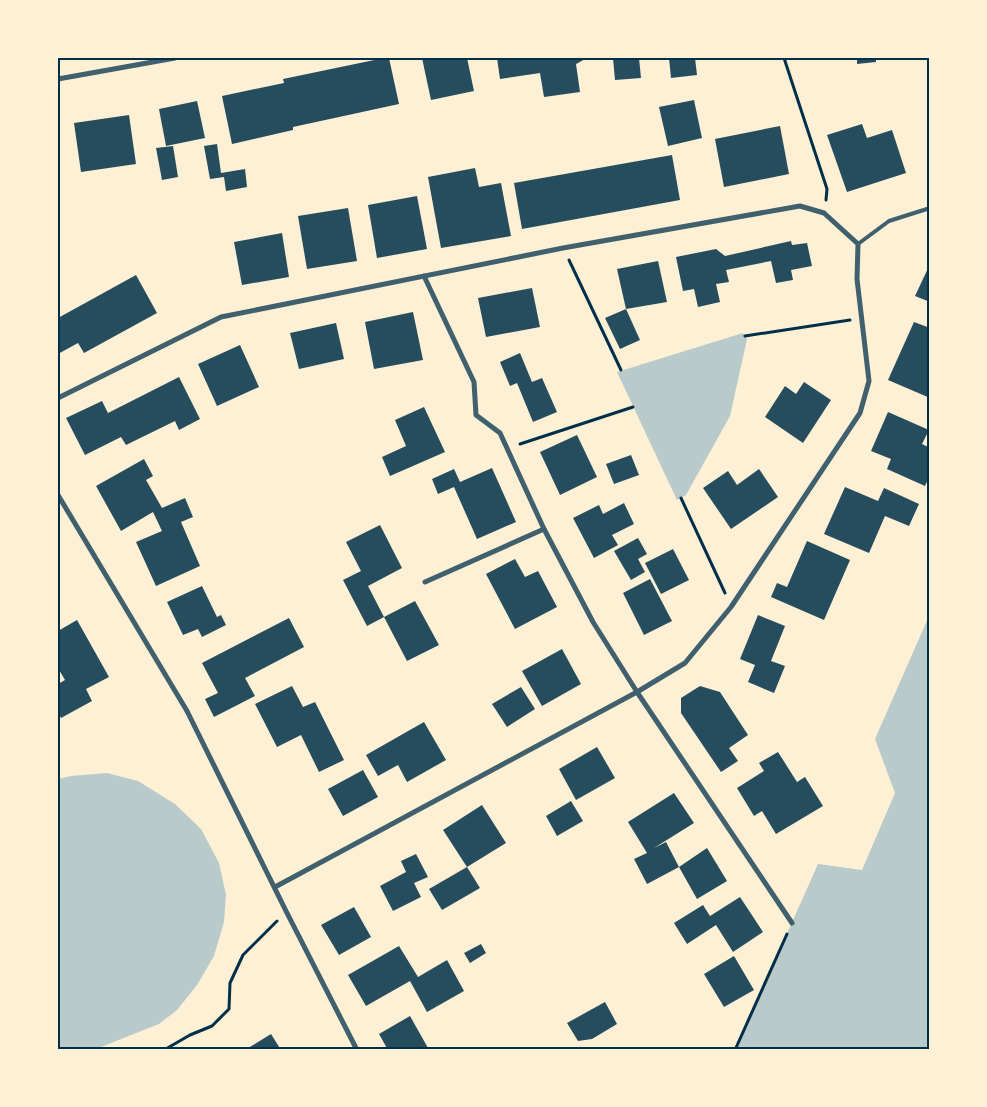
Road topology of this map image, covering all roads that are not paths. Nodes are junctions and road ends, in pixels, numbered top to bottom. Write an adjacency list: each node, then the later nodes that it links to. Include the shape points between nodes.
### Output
1 (174, 58): 2 (street)
2 (58, 79)
3 (930, 208): 4 (lane, via 889,221)
4 (858, 244): 5 (street, via 824,213 800,206); 10 (street, via 857,279 869,381 860,413 731,607 685,663)
5 (424, 276): 6 (street, via 221,317); 8 (street, via 474,382 476,415 500,433)
6 (58, 398)
7 (58, 495): 11 (street, via 187,710)
8 (544, 529): 9 (street); 10 (street, via 593,622)
9 (425, 582)
10 (637, 692): 11 (street); 12 (street)
11 (274, 887): 13 (street)
12 (792, 923)
13 (357, 1050)

